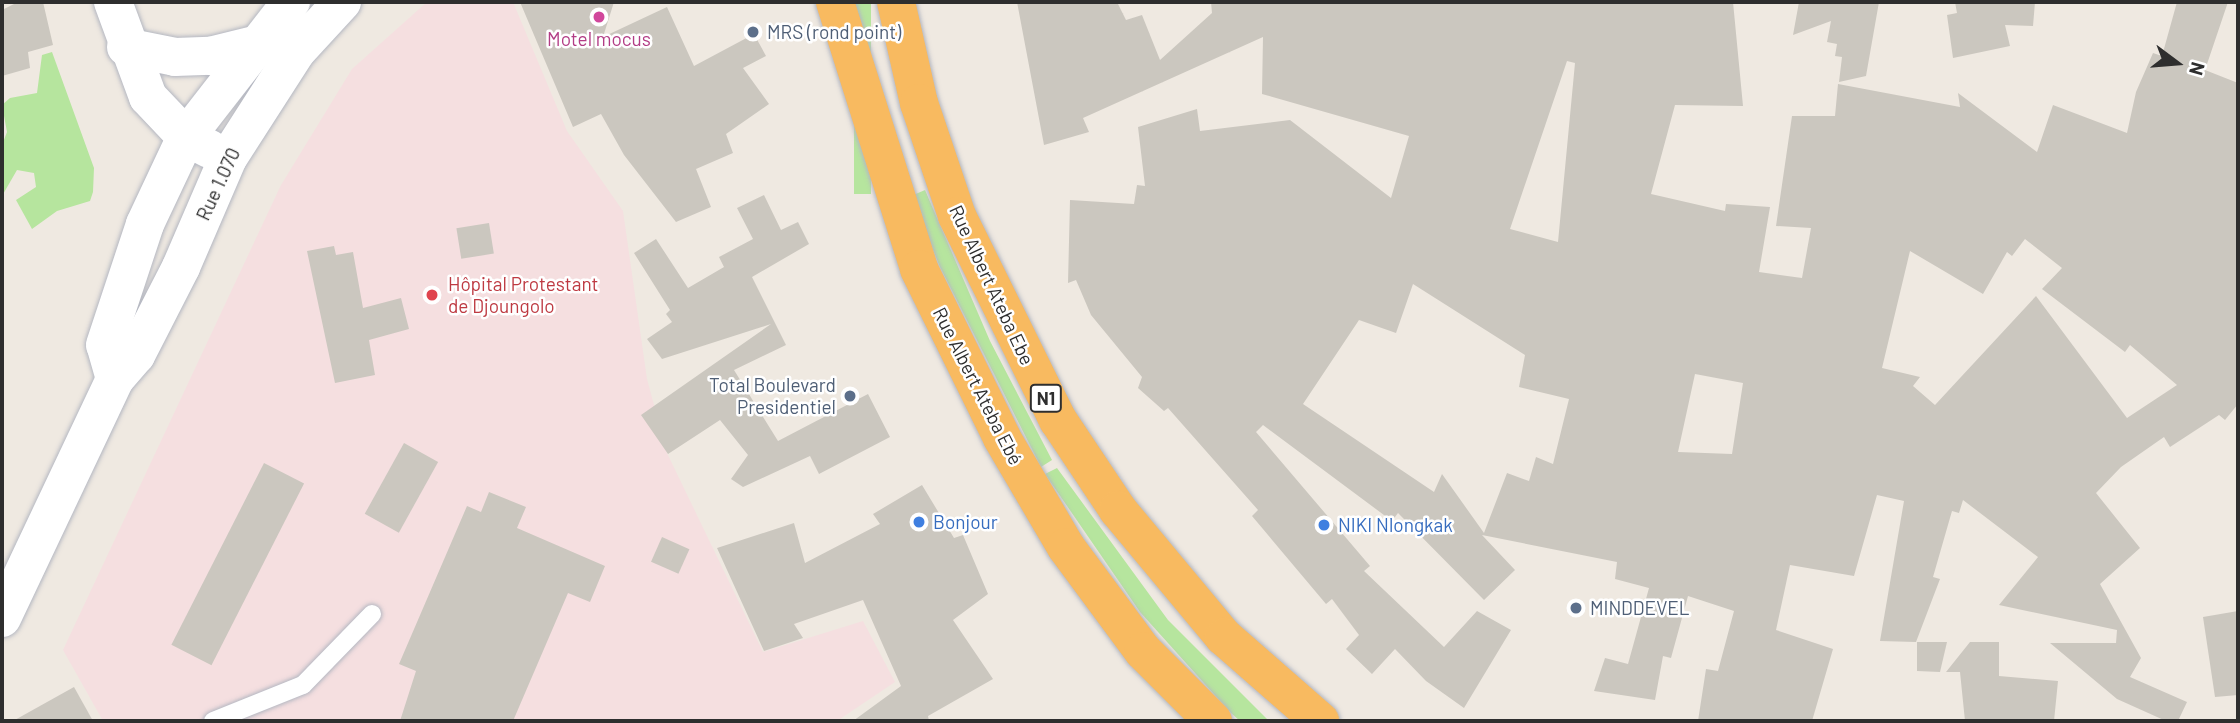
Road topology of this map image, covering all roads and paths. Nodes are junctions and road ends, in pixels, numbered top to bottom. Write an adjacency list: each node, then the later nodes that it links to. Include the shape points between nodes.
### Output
1 (113, 2): 7 (main road)
2 (291, 2): 6 (main road)
3 (342, 2): 9 (main road, Rue 1.070, via 296,52)
4 (835, 2): 14 (highway, Rue Albert Ateba Ebé, via 919,269 1003,439 1066,547 1143,651)
5 (896, 2): 15 (highway, Rue Albert Ateba Ebe / N1, via 919,103 957,216 1058,420 1118,510 1224,637)
6 (254, 45): 7 (main road, via 210,56 175,57); 8 (main road)
7 (126, 47): 8 (main road, via 148,97)
8 (186, 137): 9 (main road); 10 (main road, via 145,224 112,316 105,345)
9 (228, 158): 10 (main road, Rue 1.070, via 170,289 135,355)
10 (115, 379): 12 (main road, Rue 1.070)
11 (372, 614): 13 (lane, via 303,685)
12 (2, 618)
13 (214, 721)
14 (1213, 721)
15 (1320, 721)

